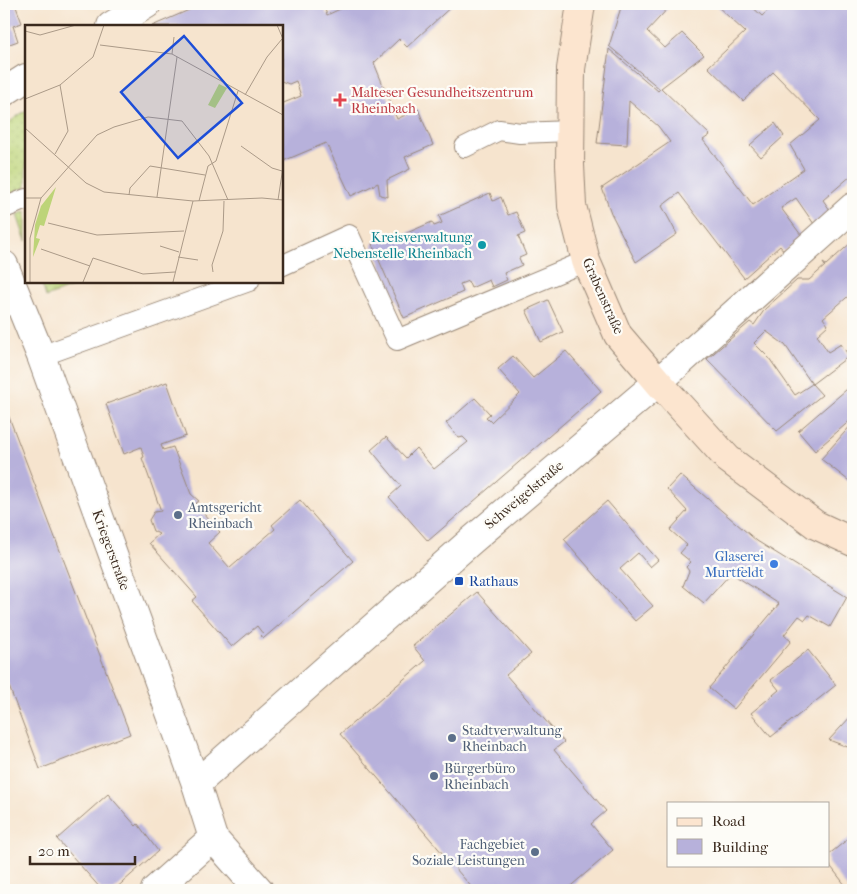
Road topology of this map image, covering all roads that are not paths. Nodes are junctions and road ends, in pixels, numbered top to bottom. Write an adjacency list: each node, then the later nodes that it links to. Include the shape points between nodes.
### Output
1 (147, 4): 3 (street)
2 (580, 4): 6 (main road, Grabenstraße, via 571,69)
3 (113, 25)
4 (25, 79): 5 (street)
5 (4, 92)
6 (570, 131): 7 (lane, via 520,133 499,130); 11 (main road, Grabenstraße, via 572,206)
7 (465, 147)
8 (25, 200): 10 (lane)
9 (853, 207): 16 (street, Schweigelstraße)
10 (4, 208)
11 (586, 261): 13 (lane, via 397,340 349,235); 16 (main road, Grabenstraße, via 618,335)
12 (4, 265): 15 (street, Kriegerstraße)
13 (282, 266)
14 (246, 282): 15 (lane)
15 (41, 356): 18 (street, Kriegerstraße)
16 (658, 382): 17 (main road, Grabenstraße, via 728,459 816,525); 18 (street, Schweigelstraße, via 470,541)
17 (853, 542)
18 (196, 784): 19 (street, Kriegerstraße)
19 (213, 838): 20 (street); 21 (street, Kriegerstraße)
20 (155, 890)
21 (259, 890)

